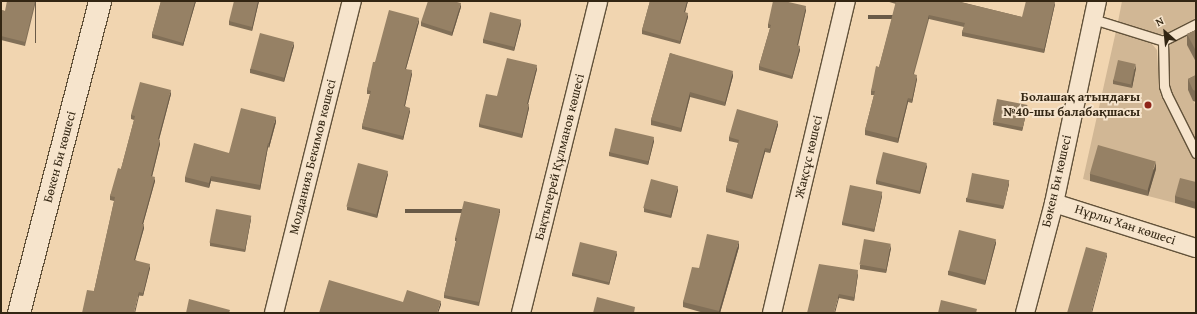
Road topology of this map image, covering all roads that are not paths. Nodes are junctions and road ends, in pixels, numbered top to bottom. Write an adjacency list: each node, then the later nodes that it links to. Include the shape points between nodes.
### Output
1 (100, 1): 12 (street, Бөкен Би көшесі)
2 (352, 1): 13 (street, Молданияз Бекимов көшесі)
3 (598, 1): 14 (street, Бақтыгерей Құлманов көшесі)
4 (846, 1): 15 (street, Жақсұс көшесі)
5 (1097, 1): 6 (street, Бөкен Би көшесі)
6 (1093, 19): 8 (lane); 10 (street, Бөкен Би көшесі)
7 (1196, 24): 8 (lane)
8 (1163, 41): 9 (lane, via 1164,86)
9 (1196, 153)
10 (1054, 203): 11 (street, Нұрлы Хан көшесі); 16 (street, Бөкен Би көшесі)
11 (1196, 248)
12 (19, 313)
13 (274, 313)
14 (521, 313)
15 (772, 313)
16 (1024, 313)

